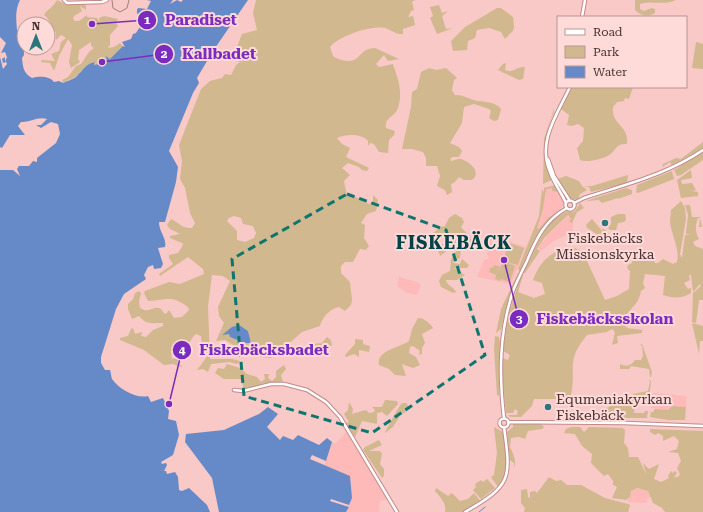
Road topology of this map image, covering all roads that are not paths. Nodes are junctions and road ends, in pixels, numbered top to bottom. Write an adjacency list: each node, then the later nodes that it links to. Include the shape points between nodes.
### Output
1 (64, 0): 2 (street, via 67,3)
2 (107, 0)
3 (585, 0): 4 (street)
4 (582, 16)
5 (569, 88): 6 (street, via 550,126)
6 (546, 149): 8 (street, via 554,176); 9 (street, via 550,172)
7 (703, 150): 10 (street, via 655,176)
8 (570, 200): 9 (street); 10 (street)
9 (566, 202): 11 (street)
10 (574, 203): 11 (street, via 573,209)
11 (566, 208): 13 (street, via 551,220 538,237 508,309 501,358 500,390)
12 (234, 390): 17 (street, via 243,391 271,384 284,384 307,390 326,402 340,417)
13 (504, 418): 14 (street); 16 (street, via 500,423)
14 (508, 422): 15 (street, via 625,422); 16 (street)
15 (703, 426)
16 (504, 427): 18 (street, via 508,462 504,480 492,496)
17 (397, 512)
18 (465, 512)

